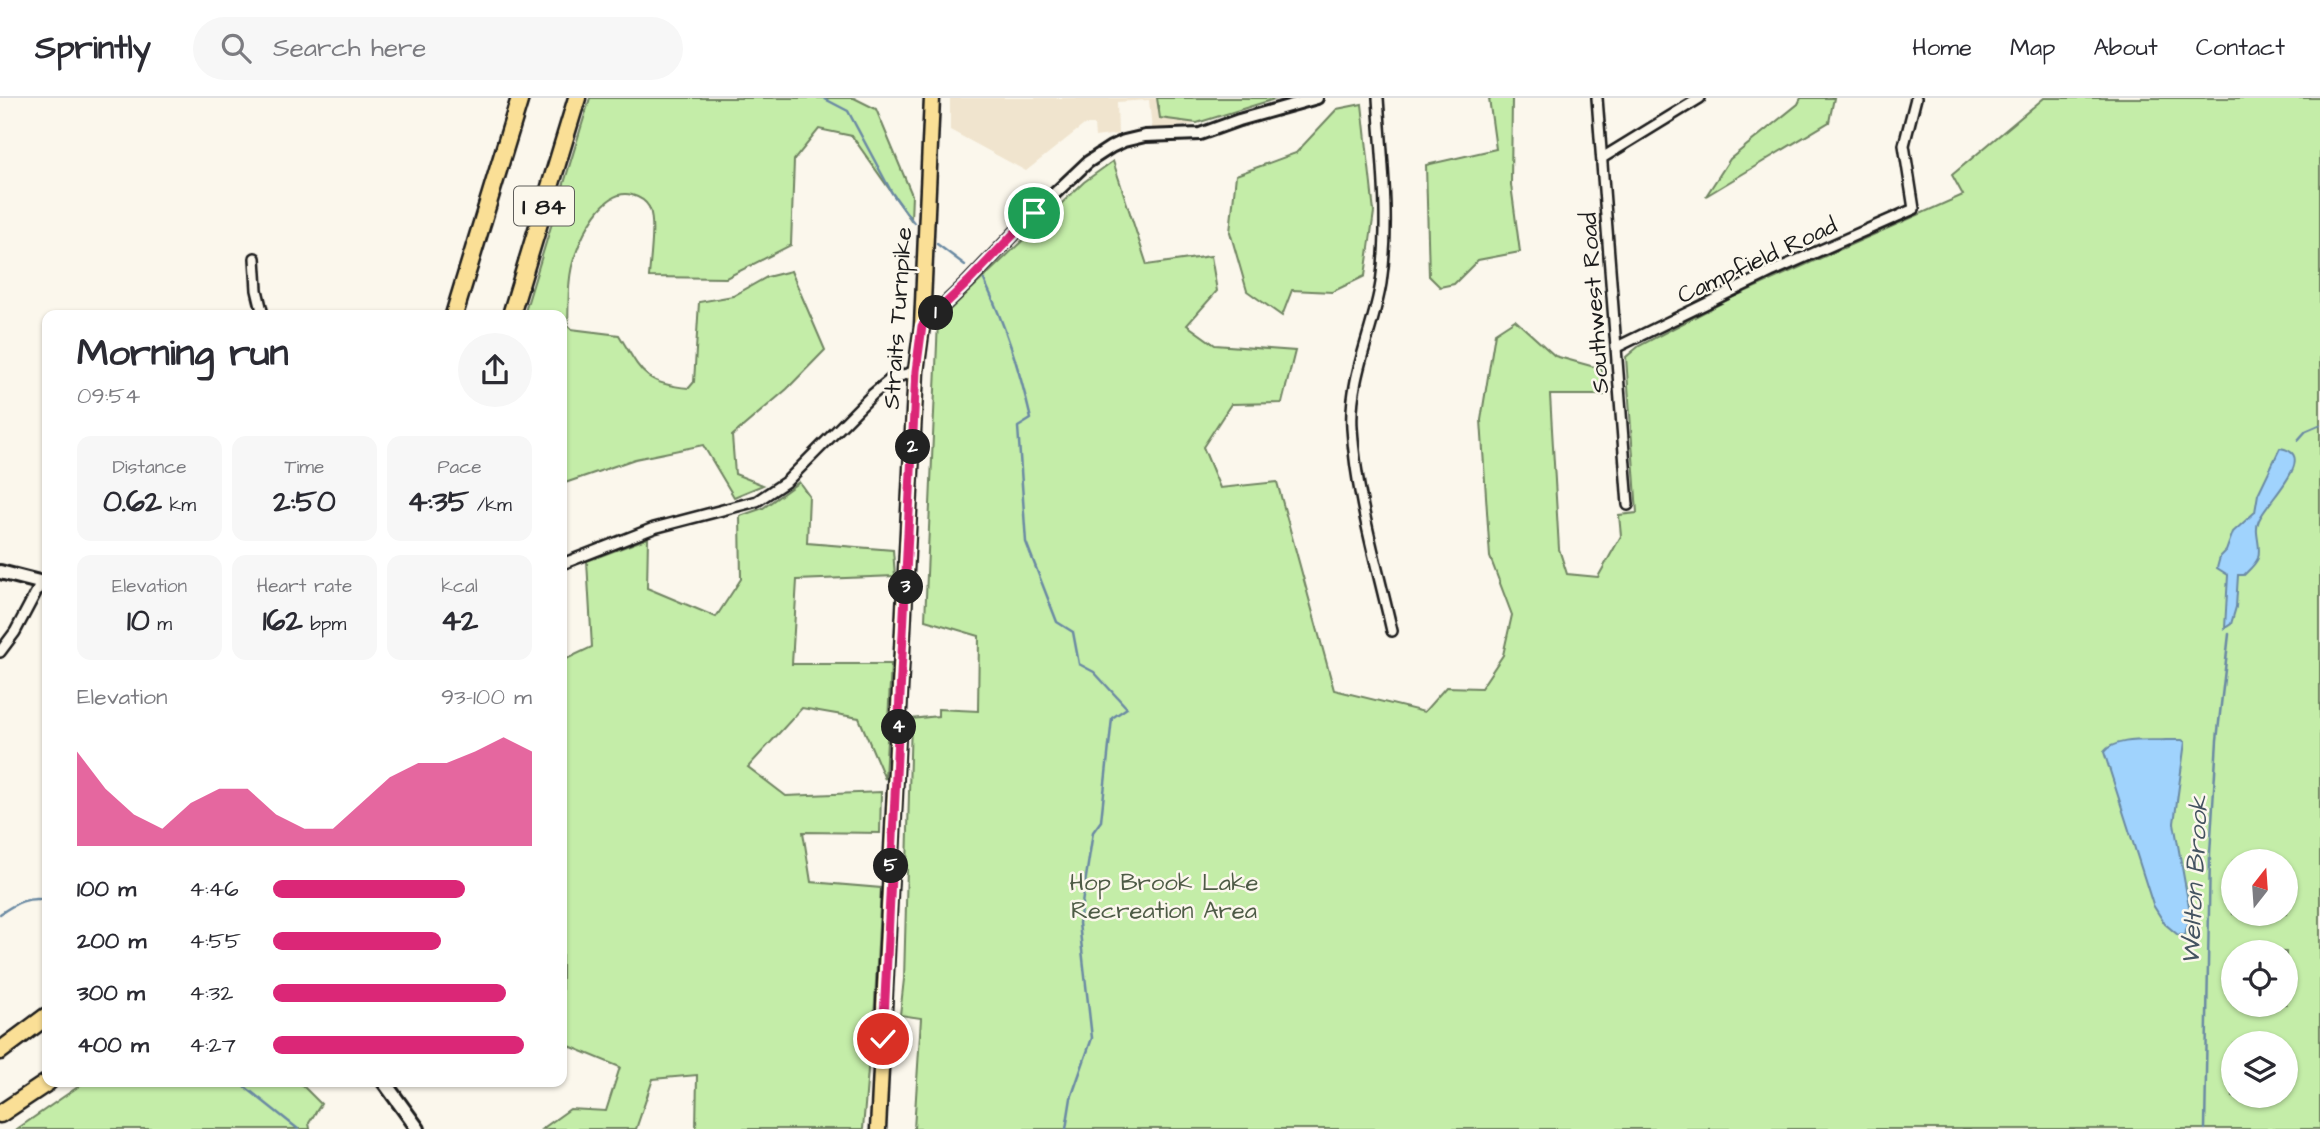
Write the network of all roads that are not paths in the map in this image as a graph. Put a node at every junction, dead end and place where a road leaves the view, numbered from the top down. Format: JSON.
{"nodes":[{"id":1,"x":520,"y":98,"type":"edge"},
{"id":2,"x":577,"y":98,"type":"edge"},
{"id":3,"x":932,"y":98,"type":"edge"},
{"id":4,"x":1317,"y":98,"type":"edge"},
{"id":5,"x":1378,"y":98,"type":"edge"},
{"id":6,"x":1597,"y":98,"type":"edge"},
{"id":7,"x":1700,"y":98,"type":"edge"},
{"id":8,"x":1916,"y":98,"type":"edge"},
{"id":9,"x":1602,"y":158,"type":"junction"},
{"id":10,"x":255,"y":258,"type":"dead end"},
{"id":11,"x":262,"y":310,"type":"edge"},
{"id":12,"x":456,"y":310,"type":"edge"},
{"id":13,"x":513,"y":310,"type":"edge"},
{"id":14,"x":922,"y":326,"type":"junction"},
{"id":15,"x":1617,"y":347,"type":"junction"},
{"id":16,"x":916,"y":371,"type":"junction"},
{"id":17,"x":1628,"y":505,"type":"dead end"},
{"id":18,"x":567,"y":562,"type":"edge"},
{"id":19,"x":0,"y":572,"type":"edge"},
{"id":20,"x":42,"y":581,"type":"edge"},
{"id":21,"x":42,"y":587,"type":"edge"},
{"id":22,"x":1392,"y":631,"type":"dead end"},
{"id":23,"x":0,"y":652,"type":"edge"},
{"id":24,"x":42,"y":1020,"type":"edge"},
{"id":25,"x":0,"y":1051,"type":"edge"},
{"id":26,"x":42,"y":1086,"type":"edge"},
{"id":27,"x":388,"y":1087,"type":"edge"},
{"id":28,"x":0,"y":1114,"type":"edge"},
{"id":29,"x":418,"y":1129,"type":"edge"},
{"id":30,"x":878,"y":1129,"type":"edge"}],
"edges":[{"from":1,"to":12,"type":"highway","number":"I 84"},
{"from":2,"to":13,"type":"highway","number":"I 84"},
{"from":3,"to":14,"type":"main road","name":"Straits Turnpike"},
{"from":4,"to":14,"type":"street"},
{"from":5,"to":22,"type":"street"},
{"from":6,"to":9,"type":"street","name":"Southwest Road"},
{"from":7,"to":9,"type":"street"},
{"from":8,"to":15,"type":"street","name":"Campfield Road"},
{"from":9,"to":15,"type":"street","name":"Southwest Road"},
{"from":10,"to":11,"type":"street"},
{"from":14,"to":16,"type":"main road","name":"Straits Turnpike"},
{"from":15,"to":17,"type":"street","name":"Southwest Road"},
{"from":16,"to":18,"type":"street"},
{"from":16,"to":30,"type":"main road","name":"Straits Turnpike"},
{"from":19,"to":20,"type":"main road"},
{"from":21,"to":23,"type":"street"},
{"from":24,"to":25,"type":"highway"},
{"from":26,"to":28,"type":"highway"},
{"from":27,"to":29,"type":"main road"}]}
